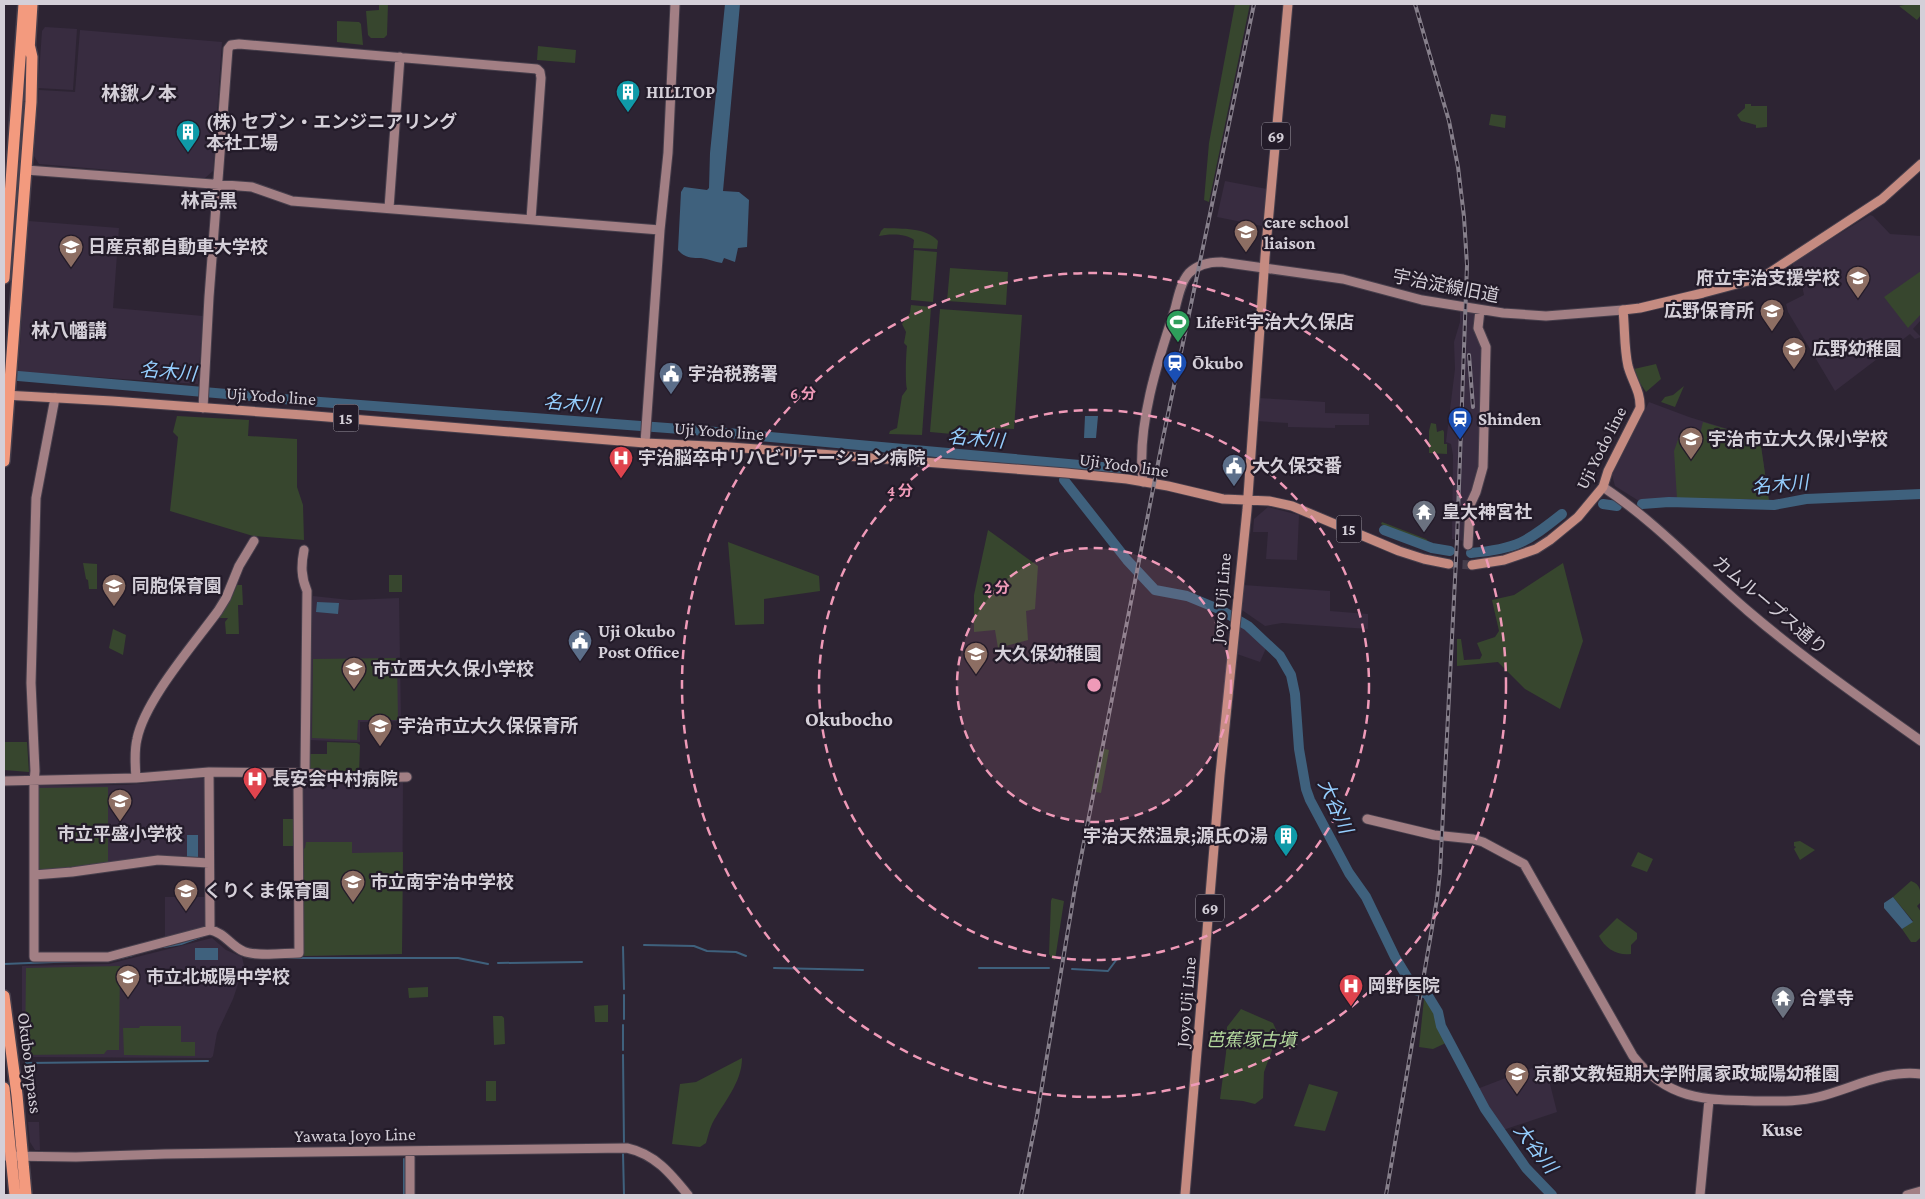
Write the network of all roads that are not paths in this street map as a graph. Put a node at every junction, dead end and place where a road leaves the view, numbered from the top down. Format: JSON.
{"nodes":[{"id":1,"x":24,"y":4,"type":"edge"},
{"id":2,"x":32,"y":4,"type":"edge"},
{"id":3,"x":675,"y":4,"type":"edge"},
{"id":4,"x":1288,"y":4,"type":"edge"},
{"id":5,"x":29,"y":44,"type":"junction"},
{"id":6,"x":20,"y":54,"type":"junction"},
{"id":7,"x":400,"y":57,"type":"junction"},
{"id":8,"x":21,"y":109,"type":"junction"},
{"id":9,"x":1921,"y":164,"type":"edge"},
{"id":10,"x":26,"y":170,"type":"junction"},
{"id":11,"x":218,"y":184,"type":"junction"},
{"id":12,"x":4,"y":189,"type":"edge"},
{"id":13,"x":389,"y":208,"type":"junction"},
{"id":14,"x":531,"y":219,"type":"junction"},
{"id":15,"x":660,"y":230,"type":"junction"},
{"id":16,"x":1265,"y":268,"type":"junction"},
{"id":17,"x":4,"y":278,"type":"edge"},
{"id":18,"x":1480,"y":310,"type":"junction"},
{"id":19,"x":1623,"y":310,"type":"junction"},
{"id":20,"x":4,"y":365,"type":"edge"},
{"id":21,"x":6,"y":396,"type":"edge"},
{"id":22,"x":55,"y":398,"type":"junction"},
{"id":23,"x":203,"y":405,"type":"junction"},
{"id":24,"x":645,"y":443,"type":"junction"},
{"id":25,"x":4,"y":461,"type":"edge"},
{"id":26,"x":1143,"y":482,"type":"junction"},
{"id":27,"x":1603,"y":487,"type":"junction"},
{"id":28,"x":1248,"y":500,"type":"junction"},
{"id":29,"x":254,"y":541,"type":"dead end"},
{"id":30,"x":1468,"y":545,"type":"dead end"},
{"id":31,"x":304,"y":550,"type":"dead end"},
{"id":32,"x":1449,"y":564,"type":"tunnel mouth"},
{"id":33,"x":1472,"y":565,"type":"tunnel mouth"},
{"id":34,"x":1921,"y":741,"type":"edge"},
{"id":35,"x":210,"y":772,"type":"junction"},
{"id":36,"x":302,"y":773,"type":"junction"},
{"id":37,"x":406,"y":777,"type":"dead end"},
{"id":38,"x":136,"y":778,"type":"junction"},
{"id":39,"x":4,"y":781,"type":"edge"},
{"id":40,"x":34,"y":782,"type":"junction"},
{"id":41,"x":1367,"y":819,"type":"dead end"},
{"id":42,"x":209,"y":863,"type":"junction"},
{"id":43,"x":34,"y":875,"type":"junction"},
{"id":44,"x":210,"y":930,"type":"junction"},
{"id":45,"x":4,"y":996,"type":"edge"},
{"id":46,"x":1921,"y":1074,"type":"edge"},
{"id":47,"x":4,"y":1088,"type":"edge"},
{"id":48,"x":1709,"y":1100,"type":"junction"},
{"id":49,"x":410,"y":1151,"type":"junction"},
{"id":50,"x":13,"y":1156,"type":"edge"},
{"id":51,"x":1921,"y":1191,"type":"edge"},
{"id":52,"x":15,"y":1195,"type":"edge"},
{"id":53,"x":26,"y":1195,"type":"edge"},
{"id":54,"x":410,"y":1195,"type":"edge"},
{"id":55,"x":688,"y":1195,"type":"edge"},
{"id":56,"x":1185,"y":1195,"type":"edge"},
{"id":57,"x":1700,"y":1195,"type":"edge"},
{"id":58,"x":1907,"y":1195,"type":"edge"}],
"edges":[{"from":1,"to":6,"type":"highway"},
{"from":2,"to":5,"type":"highway"},
{"from":3,"to":15,"type":"street"},
{"from":4,"to":16,"type":"main road","name":"Joyo Uji Line","number":"69"},
{"from":5,"to":8,"type":"highway"},
{"from":5,"to":10,"type":"highway"},
{"from":6,"to":8,"type":"highway"},
{"from":6,"to":12,"type":"highway"},
{"from":7,"to":11,"type":"street"},
{"from":7,"to":13,"type":"street"},
{"from":7,"to":14,"type":"street"},
{"from":8,"to":17,"type":"highway"},
{"from":8,"to":20,"type":"highway"},
{"from":9,"to":19,"type":"main road"},
{"from":10,"to":11,"type":"street"},
{"from":10,"to":21,"type":"highway"},
{"from":11,"to":13,"type":"street"},
{"from":11,"to":23,"type":"street"},
{"from":13,"to":14,"type":"street"},
{"from":14,"to":15,"type":"street"},
{"from":15,"to":24,"type":"street"},
{"from":16,"to":18,"type":"street","name":"宇治淀線旧道"},
{"from":16,"to":26,"type":"street","name":"宇治淀線旧道"},
{"from":16,"to":28,"type":"main road","name":"Joyo Uji Line","number":"69"},
{"from":18,"to":19,"type":"street","name":"宇治淀線旧道"},
{"from":18,"to":30,"type":"street"},
{"from":19,"to":27,"type":"main road","name":"Uji Yodo line"},
{"from":21,"to":22,"type":"main road","name":"Uji Yodo line","number":"15"},
{"from":21,"to":25,"type":"highway"},
{"from":22,"to":23,"type":"main road","name":"Uji Yodo line","number":"15"},
{"from":22,"to":40,"type":"street"},
{"from":23,"to":24,"type":"main road","name":"Uji Yodo line","number":"15"},
{"from":24,"to":26,"type":"main road","name":"Uji Yodo line","number":"15"},
{"from":26,"to":28,"type":"main road","name":"Uji Yodo line","number":"15"},
{"from":27,"to":33,"type":"main road","name":"Uji Yodo line"},
{"from":27,"to":34,"type":"street","name":"カムループス通り"},
{"from":28,"to":32,"type":"main road","name":"Uji Yodo line","number":"15"},
{"from":28,"to":56,"type":"main road","name":"Joyo Uji Line","number":"69"},
{"from":29,"to":38,"type":"street"},
{"from":31,"to":36,"type":"street"},
{"from":35,"to":36,"type":"street"},
{"from":35,"to":38,"type":"street"},
{"from":35,"to":42,"type":"street"},
{"from":36,"to":37,"type":"street"},
{"from":36,"to":44,"type":"street"},
{"from":38,"to":40,"type":"street"},
{"from":39,"to":40,"type":"street"},
{"from":40,"to":43,"type":"street"},
{"from":41,"to":48,"type":"street"},
{"from":42,"to":43,"type":"street"},
{"from":42,"to":44,"type":"street"},
{"from":43,"to":44,"type":"street"},
{"from":45,"to":50,"type":"highway","name":"Okubo Bypass"},
{"from":46,"to":48,"type":"street"},
{"from":47,"to":50,"type":"highway","name":"Okubo Bypass"},
{"from":48,"to":57,"type":"street"},
{"from":49,"to":50,"type":"street","name":"Yawata Joyo Line"},
{"from":49,"to":54,"type":"street"},
{"from":49,"to":55,"type":"street","name":"Yawata Joyo Line"},
{"from":50,"to":52,"type":"highway","name":"Okubo Bypass"},
{"from":50,"to":53,"type":"highway","name":"Okubo Bypass"},
{"from":51,"to":58,"type":"street"}]}
